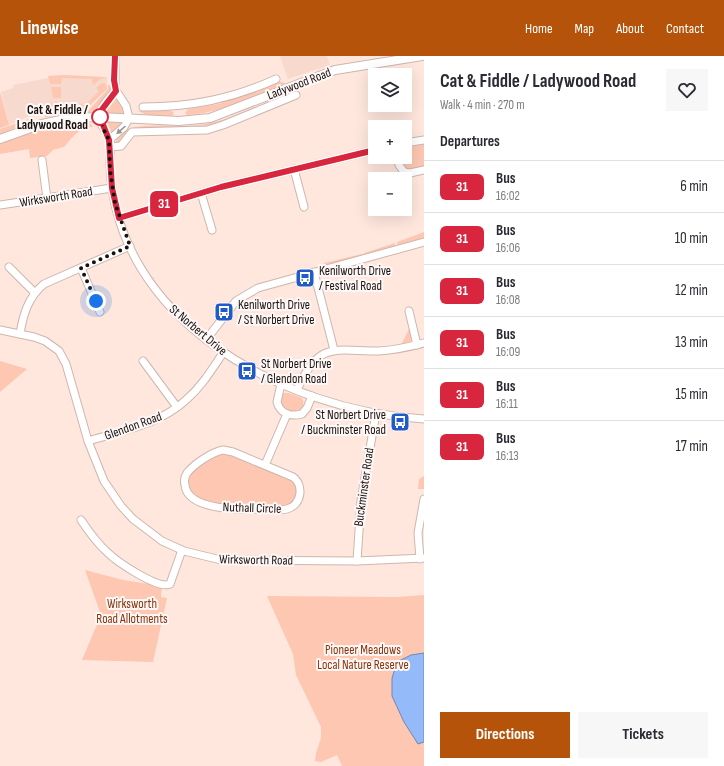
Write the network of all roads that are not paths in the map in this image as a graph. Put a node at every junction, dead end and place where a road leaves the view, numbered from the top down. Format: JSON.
{"nodes":[{"id":1,"x":115,"y":56,"type":"edge"},
{"id":2,"x":422,"y":56,"type":"edge"},
{"id":3,"x":271,"y":79,"type":"dead end"},
{"id":4,"x":116,"y":91,"type":"junction"},
{"id":5,"x":293,"y":98,"type":"dead end"},
{"id":6,"x":147,"y":105,"type":"dead end"},
{"id":7,"x":178,"y":106,"type":"junction"},
{"id":8,"x":100,"y":117,"type":"junction"},
{"id":9,"x":129,"y":118,"type":"junction"},
{"id":10,"x":179,"y":121,"type":"junction"},
{"id":11,"x":0,"y":139,"type":"edge"},
{"id":12,"x":424,"y":140,"type":"edge"},
{"id":13,"x":412,"y":142,"type":"edge"},
{"id":14,"x":110,"y":143,"type":"junction"},
{"id":15,"x":368,"y":152,"type":"edge"},
{"id":16,"x":42,"y":160,"type":"dead end"},
{"id":17,"x":399,"y":164,"type":"edge"},
{"id":18,"x":294,"y":169,"type":"junction"},
{"id":19,"x":424,"y":170,"type":"edge"},
{"id":20,"x":112,"y":188,"type":"junction"},
{"id":21,"x":201,"y":193,"type":"junction"},
{"id":22,"x":47,"y":198,"type":"junction"},
{"id":23,"x":0,"y":205,"type":"edge"},
{"id":24,"x":304,"y":207,"type":"dead end"},
{"id":25,"x":119,"y":218,"type":"junction"},
{"id":26,"x":212,"y":230,"type":"dead end"},
{"id":27,"x":424,"y":242,"type":"edge"},
{"id":28,"x":130,"y":246,"type":"junction"},
{"id":29,"x":9,"y":267,"type":"dead end"},
{"id":30,"x":81,"y":268,"type":"junction"},
{"id":31,"x":314,"y":272,"type":"junction"},
{"id":32,"x":36,"y":292,"type":"junction"},
{"id":33,"x":410,"y":311,"type":"dead end"},
{"id":34,"x":100,"y":312,"type":"dead end"},
{"id":35,"x":0,"y":330,"type":"edge"},
{"id":36,"x":20,"y":334,"type":"junction"},
{"id":37,"x":206,"y":340,"type":"junction"},
{"id":38,"x":421,"y":344,"type":"edge"},
{"id":39,"x":334,"y":350,"type":"junction"},
{"id":40,"x":223,"y":353,"type":"junction"},
{"id":41,"x":142,"y":361,"type":"dead end"},
{"id":42,"x":281,"y":384,"type":"junction"},
{"id":43,"x":297,"y":390,"type":"junction"},
{"id":44,"x":312,"y":396,"type":"junction"},
{"id":45,"x":177,"y":407,"type":"junction"},
{"id":46,"x":287,"y":414,"type":"junction"},
{"id":47,"x":376,"y":414,"type":"junction"},
{"id":48,"x":424,"y":419,"type":"edge"},
{"id":49,"x":88,"y":441,"type":"junction"},
{"id":50,"x":265,"y":465,"type":"junction"},
{"id":51,"x":424,"y":499,"type":"edge"},
{"id":52,"x":81,"y":520,"type":"dead end"},
{"id":53,"x":182,"y":550,"type":"junction"},
{"id":54,"x":422,"y":558,"type":"edge"},
{"id":55,"x":357,"y":561,"type":"junction"}],
"edges":[{"from":1,"to":4,"type":"street"},
{"from":2,"to":10,"type":"main road","name":"Ladywood Road"},
{"from":3,"to":7,"type":"street","name":"Ladywood Road"},
{"from":4,"to":8,"type":"street"},
{"from":4,"to":9,"type":"street"},
{"from":5,"to":14,"type":"street","name":"Ladywood Road"},
{"from":6,"to":7,"type":"street","name":"Ladywood Road"},
{"from":7,"to":10,"type":"street"},
{"from":8,"to":9,"type":"main road","name":"Ladywood Road"},
{"from":8,"to":11,"type":"main road","name":"Ladywood Road"},
{"from":8,"to":14,"type":"street","name":"St Norbert Drive"},
{"from":9,"to":10,"type":"main road","name":"Ladywood Road"},
{"from":9,"to":14,"type":"street","one_way":true},
{"from":12,"to":13,"type":"street"},
{"from":14,"to":20,"type":"street","name":"St Norbert Drive"},
{"from":15,"to":18,"type":"street"},
{"from":16,"to":22,"type":"street"},
{"from":17,"to":19,"type":"street"},
{"from":18,"to":21,"type":"street"},
{"from":18,"to":24,"type":"street"},
{"from":20,"to":22,"type":"street","name":"Wirksworth Road"},
{"from":20,"to":25,"type":"street","name":"St Norbert Drive"},
{"from":21,"to":25,"type":"street"},
{"from":21,"to":26,"type":"street"},
{"from":22,"to":23,"type":"street","name":"Wirksworth Road"},
{"from":25,"to":28,"type":"street","name":"St Norbert Drive"},
{"from":27,"to":31,"type":"street"},
{"from":28,"to":30,"type":"street"},
{"from":28,"to":37,"type":"street","name":"St Norbert Drive"},
{"from":29,"to":32,"type":"street"},
{"from":30,"to":32,"type":"street"},
{"from":30,"to":34,"type":"street"},
{"from":31,"to":37,"type":"street"},
{"from":31,"to":39,"type":"street"},
{"from":32,"to":36,"type":"street"},
{"from":33,"to":38,"type":"street"},
{"from":35,"to":36,"type":"street","name":"Wirksworth Road"},
{"from":36,"to":49,"type":"street","name":"Wirksworth Road"},
{"from":37,"to":40,"type":"street","name":"St Norbert Drive"},
{"from":38,"to":39,"type":"street"},
{"from":39,"to":43,"type":"street"},
{"from":40,"to":42,"type":"street","name":"St Norbert Drive"},
{"from":40,"to":45,"type":"street","name":"Glendon Road"},
{"from":41,"to":45,"type":"street"},
{"from":42,"to":43,"type":"street","name":"St Norbert Drive"},
{"from":42,"to":46,"type":"street"},
{"from":43,"to":44,"type":"street","name":"St Norbert Drive"},
{"from":44,"to":46,"type":"street"},
{"from":44,"to":47,"type":"street","name":"St Norbert Drive"},
{"from":45,"to":49,"type":"street","name":"Glendon Road"},
{"from":46,"to":50,"type":"street"},
{"from":47,"to":48,"type":"street","name":"St Norbert Drive"},
{"from":47,"to":55,"type":"street","name":"Buckminster Road"},
{"from":49,"to":53,"type":"street","name":"Wirksworth Road"},
{"from":50,"to":50,"type":"street","name":"Nuthall Circle"},
{"from":51,"to":54,"type":"street"},
{"from":52,"to":53,"type":"street"},
{"from":53,"to":55,"type":"street","name":"Wirksworth Road"},
{"from":54,"to":55,"type":"street","name":"Wirksworth Road"}]}
